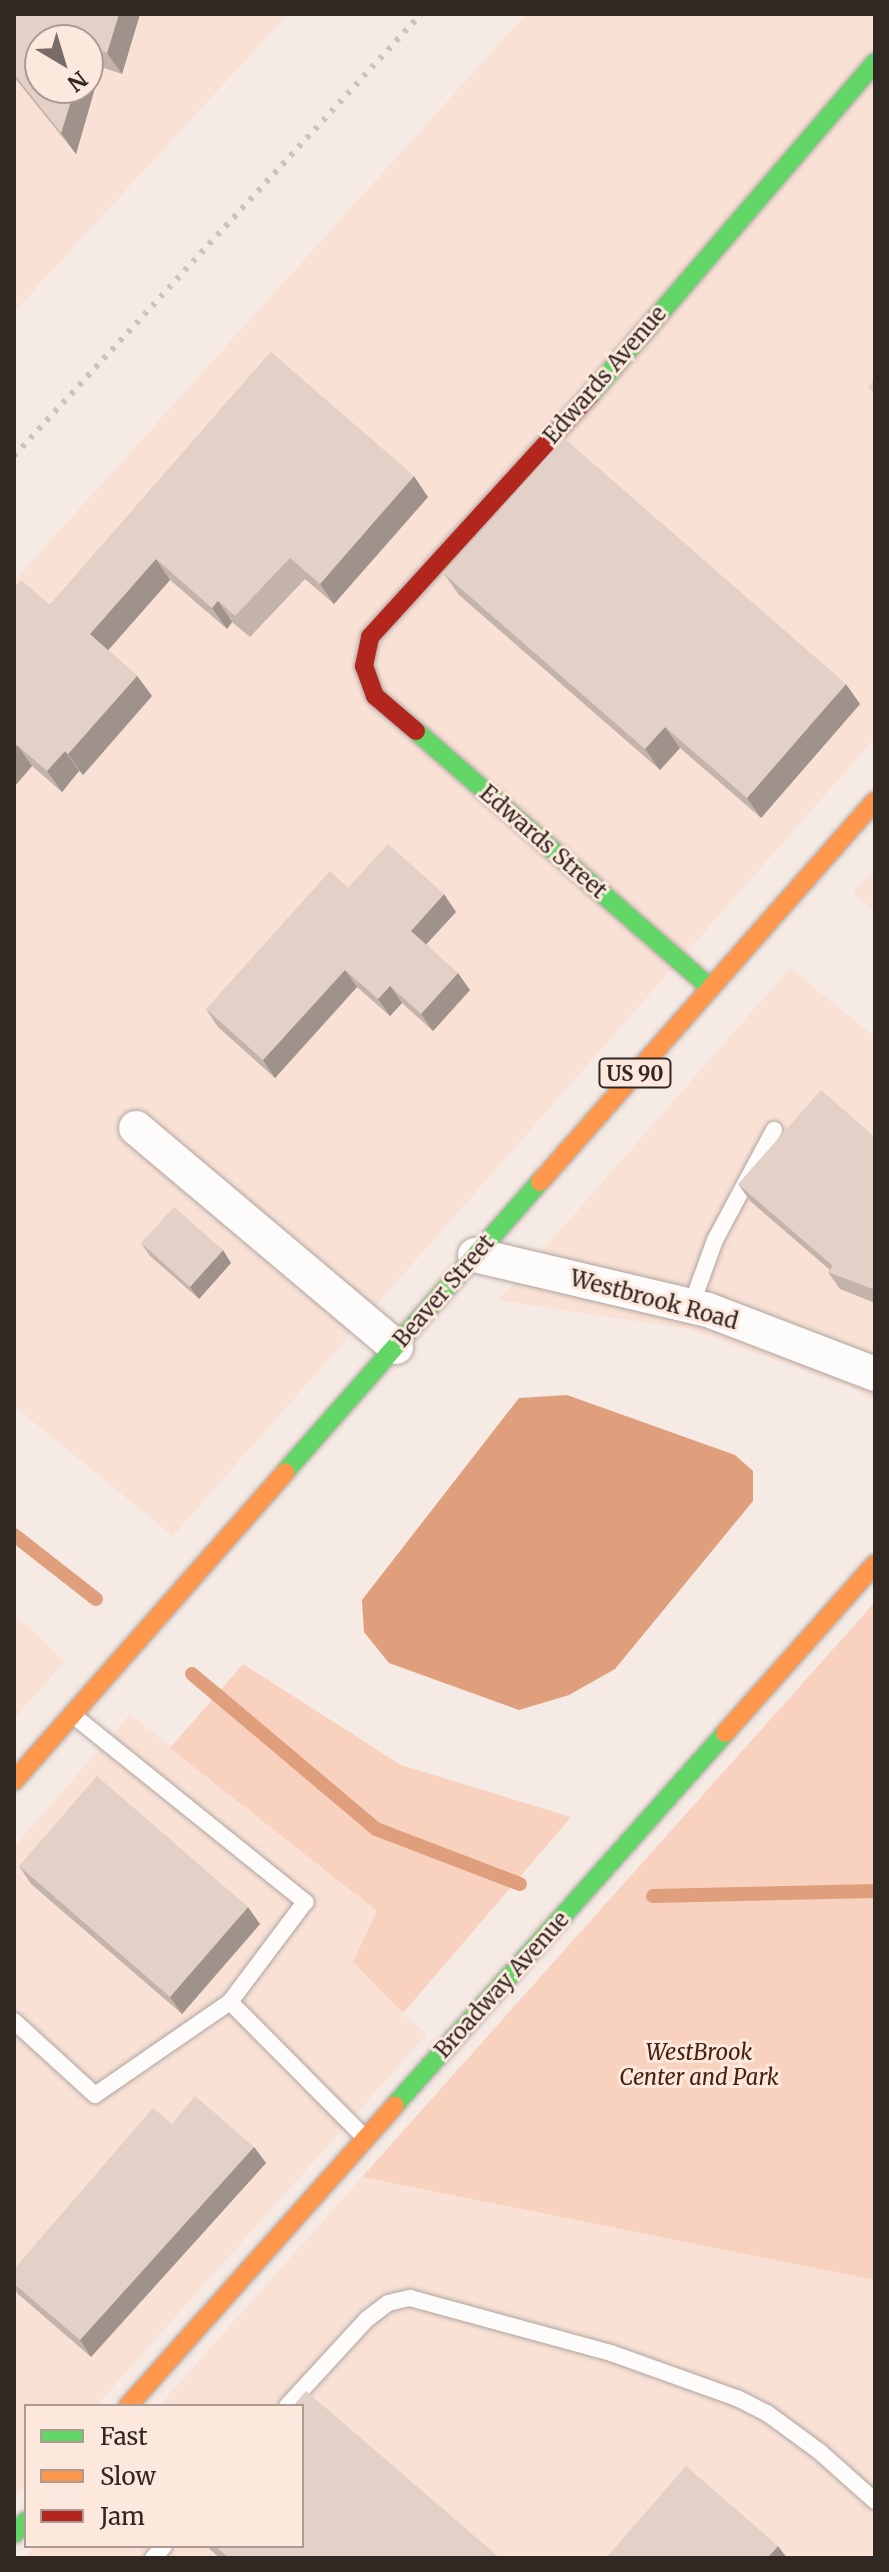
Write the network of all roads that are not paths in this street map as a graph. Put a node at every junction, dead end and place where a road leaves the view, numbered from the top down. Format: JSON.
{"nodes":[{"id":1,"x":875,"y":62,"type":"edge"},
{"id":2,"x":375,"y":696,"type":"joint"},
{"id":3,"x":875,"y":801,"type":"edge"},
{"id":4,"x":711,"y":988,"type":"junction"},
{"id":5,"x":136,"y":1128,"type":"dead end"},
{"id":6,"x":774,"y":1130,"type":"dead end"},
{"id":7,"x":475,"y":1255,"type":"junction"},
{"id":8,"x":691,"y":1306,"type":"junction"},
{"id":9,"x":396,"y":1347,"type":"junction"},
{"id":10,"x":875,"y":1374,"type":"edge"},
{"id":11,"x":875,"y":1564,"type":"edge"},
{"id":12,"x":72,"y":1714,"type":"junction"},
{"id":13,"x":14,"y":1781,"type":"edge"},
{"id":14,"x":230,"y":2002,"type":"junction"},
{"id":15,"x":14,"y":2021,"type":"edge"},
{"id":16,"x":366,"y":2139,"type":"junction"},
{"id":17,"x":130,"y":2404,"type":"edge"},
{"id":18,"x":289,"y":2404,"type":"edge"},
{"id":19,"x":875,"y":2501,"type":"edge"}],
"edges":[{"from":1,"to":2,"type":"street","name":"Edwards Avenue"},
{"from":2,"to":4,"type":"street","name":"Edwards Street"},
{"from":3,"to":4,"type":"street","name":"Beaver Street","number":"US 90"},
{"from":4,"to":7,"type":"street","name":"Beaver Street","number":"US 90"},
{"from":5,"to":9,"type":"street"},
{"from":6,"to":8,"type":"lane"},
{"from":7,"to":8,"type":"street","name":"Westbrook Road"},
{"from":7,"to":9,"type":"street","name":"Beaver Street","number":"US 90"},
{"from":8,"to":10,"type":"street","name":"Westbrook Road"},
{"from":9,"to":12,"type":"street","name":"Beaver Street","number":"US 90"},
{"from":11,"to":16,"type":"street","name":"Broadway Avenue"},
{"from":12,"to":13,"type":"street","name":"Beaver Street","number":"US 90"},
{"from":12,"to":14,"type":"lane"},
{"from":14,"to":15,"type":"lane"},
{"from":14,"to":16,"type":"lane"},
{"from":16,"to":17,"type":"street","name":"Broadway Avenue"},
{"from":18,"to":19,"type":"lane"}]}
